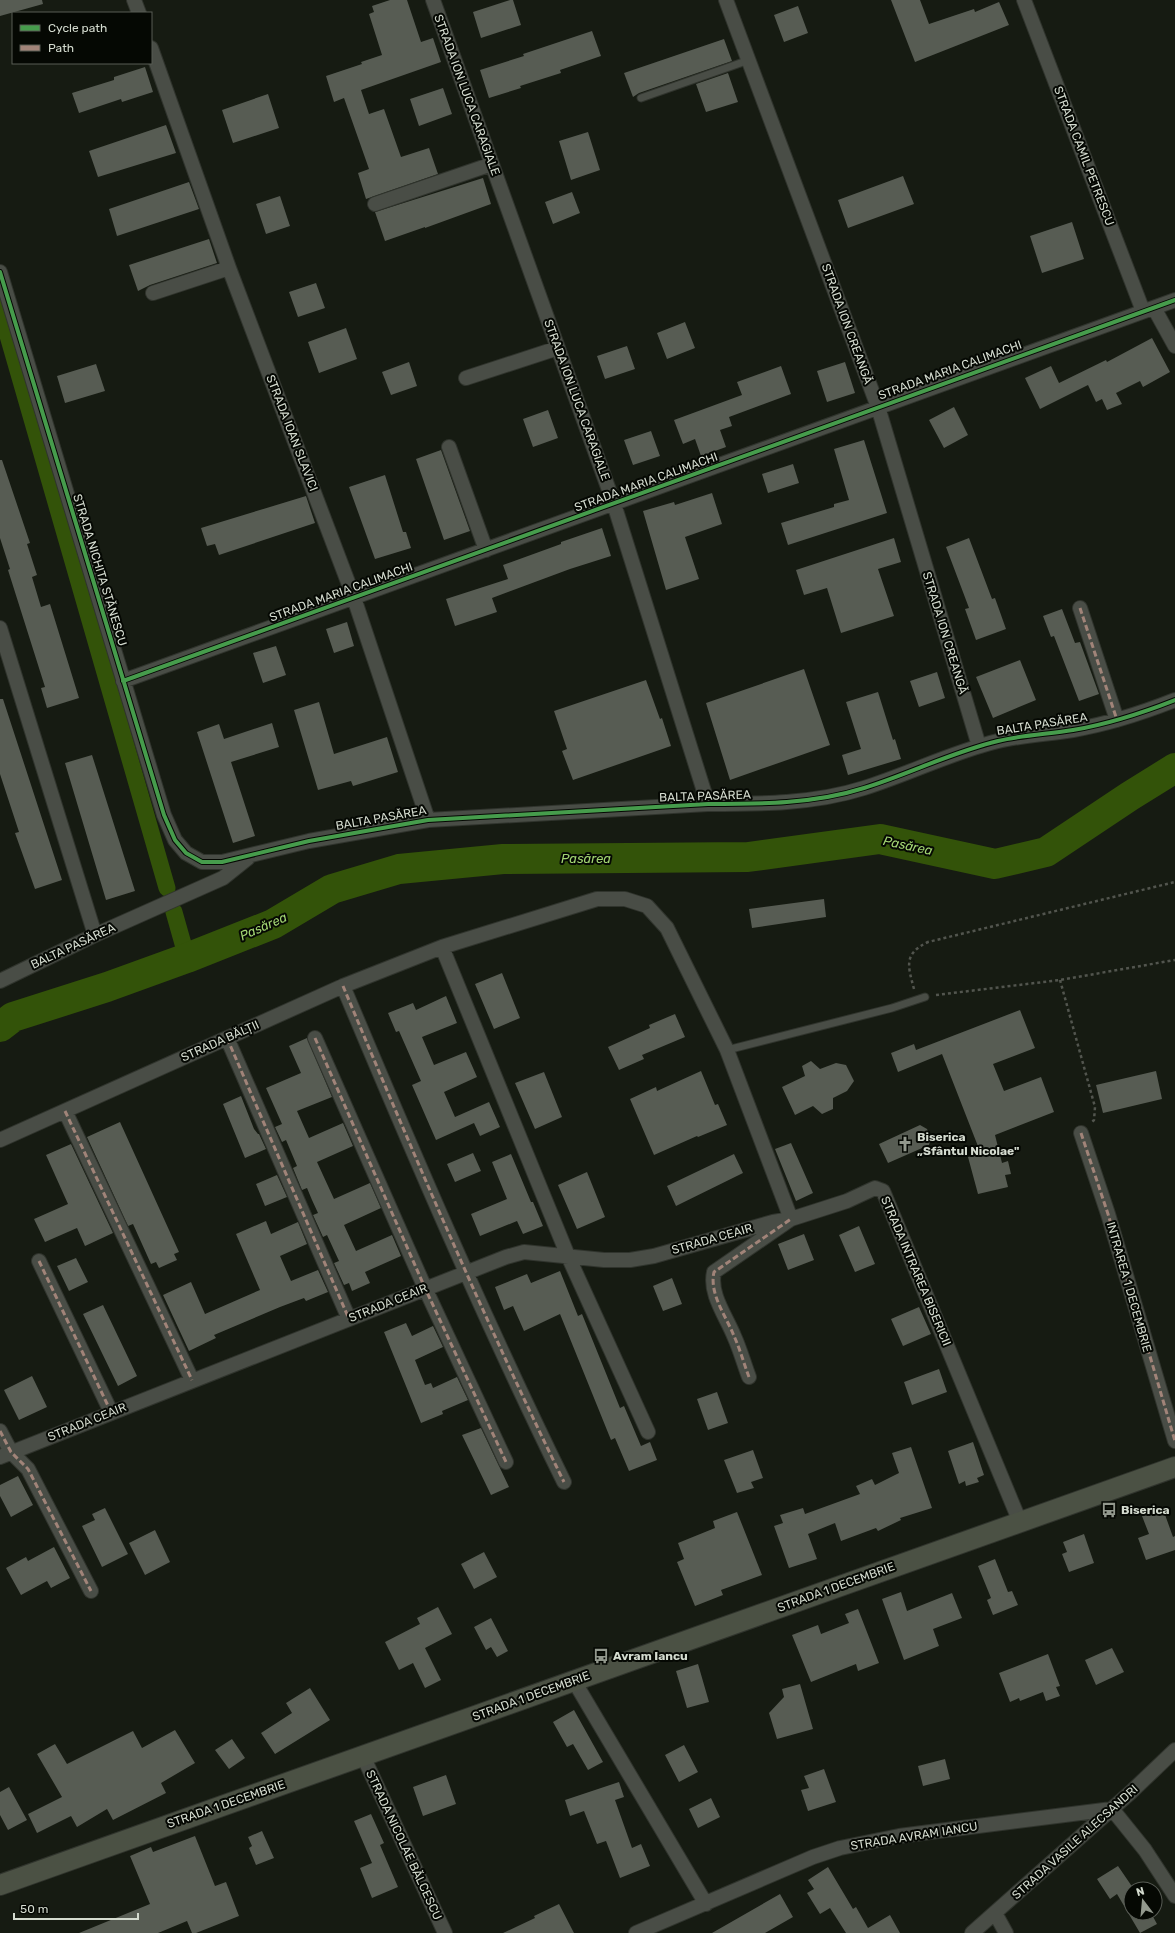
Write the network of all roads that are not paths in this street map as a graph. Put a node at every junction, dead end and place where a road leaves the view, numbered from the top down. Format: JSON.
{"nodes":[{"id":1,"x":134,"y":0,"type":"edge"},
{"id":2,"x":433,"y":0,"type":"edge"},
{"id":3,"x":726,"y":0,"type":"edge"},
{"id":4,"x":1024,"y":0,"type":"edge"},
{"id":5,"x":139,"y":12,"type":"edge"},
{"id":6,"x":152,"y":51,"type":"edge"},
{"id":7,"x":749,"y":60,"type":"junction"},
{"id":8,"x":641,"y":98,"type":"dead end"},
{"id":9,"x":492,"y":164,"type":"junction"},
{"id":10,"x":375,"y":204,"type":"dead end"},
{"id":11,"x":229,"y":268,"type":"junction"},
{"id":12,"x":0,"y":272,"type":"edge"},
{"id":13,"x":153,"y":293,"type":"dead end"},
{"id":14,"x":1175,"y":300,"type":"edge"},
{"id":15,"x":1149,"y":310,"type":"junction"},
{"id":16,"x":1175,"y":346,"type":"edge"},
{"id":17,"x":558,"y":348,"type":"junction"},
{"id":18,"x":466,"y":378,"type":"dead end"},
{"id":19,"x":878,"y":406,"type":"junction"},
{"id":20,"x":449,"y":446,"type":"dead end"},
{"id":21,"x":614,"y":504,"type":"junction"},
{"id":22,"x":486,"y":550,"type":"junction"},
{"id":23,"x":354,"y":598,"type":"junction"},
{"id":24,"x":1080,"y":608,"type":"dead end"},
{"id":25,"x":0,"y":628,"type":"edge"},
{"id":26,"x":123,"y":680,"type":"junction"},
{"id":27,"x":1175,"y":700,"type":"edge"},
{"id":28,"x":1117,"y":720,"type":"junction"},
{"id":29,"x":978,"y":746,"type":"junction"},
{"id":30,"x":708,"y":804,"type":"junction"},
{"id":31,"x":428,"y":820,"type":"junction"},
{"id":32,"x":251,"y":855,"type":"junction"},
{"id":33,"x":202,"y":862,"type":"joint"},
{"id":34,"x":96,"y":935,"type":"junction"},
{"id":35,"x":442,"y":947,"type":"junction"},
{"id":36,"x":0,"y":981,"type":"edge"},
{"id":37,"x":343,"y":986,"type":"junction"},
{"id":38,"x":925,"y":997,"type":"road end"},
{"id":39,"x":227,"y":1038,"type":"junction"},
{"id":40,"x":315,"y":1038,"type":"dead end"},
{"id":41,"x":727,"y":1050,"type":"junction"},
{"id":42,"x":65,"y":1111,"type":"junction"},
{"id":43,"x":1081,"y":1133,"type":"road end"},
{"id":44,"x":0,"y":1140,"type":"edge"},
{"id":45,"x":791,"y":1219,"type":"junction"},
{"id":46,"x":568,"y":1256,"type":"junction"},
{"id":47,"x":39,"y":1261,"type":"dead end"},
{"id":48,"x":466,"y":1272,"type":"junction"},
{"id":49,"x":425,"y":1288,"type":"junction"},
{"id":50,"x":349,"y":1319,"type":"junction"},
{"id":51,"x":749,"y":1377,"type":"dead end"},
{"id":52,"x":192,"y":1380,"type":"junction"},
{"id":53,"x":111,"y":1412,"type":"junction"},
{"id":54,"x":0,"y":1431,"type":"edge"},
{"id":55,"x":648,"y":1432,"type":"dead end"},
{"id":56,"x":1175,"y":1441,"type":"edge"},
{"id":57,"x":6,"y":1454,"type":"edge"},
{"id":58,"x":506,"y":1462,"type":"dead end"},
{"id":59,"x":1175,"y":1467,"type":"edge"},
{"id":60,"x":564,"y":1482,"type":"dead end"},
{"id":61,"x":1020,"y":1522,"type":"junction"},
{"id":62,"x":91,"y":1591,"type":"dead end"},
{"id":63,"x":574,"y":1680,"type":"junction"},
{"id":64,"x":1175,"y":1750,"type":"edge"},
{"id":65,"x":363,"y":1756,"type":"junction"},
{"id":66,"x":1112,"y":1809,"type":"junction"},
{"id":67,"x":0,"y":1885,"type":"edge"},
{"id":68,"x":1175,"y":1896,"type":"edge"},
{"id":69,"x":706,"y":1904,"type":"junction"},
{"id":70,"x":996,"y":1913,"type":"junction"},
{"id":71,"x":446,"y":1933,"type":"edge"},
{"id":72,"x":636,"y":1933,"type":"edge"},
{"id":73,"x":972,"y":1933,"type":"edge"},
{"id":74,"x":1006,"y":1933,"type":"edge"}],
"edges":[{"from":1,"to":5,"type":"street"},
{"from":2,"to":9,"type":"street","name":"STRADA ION LUCA CARAGIALE"},
{"from":3,"to":7,"type":"street","name":"STRADA ION CREANGĂ"},
{"from":4,"to":15,"type":"street","name":"STRADA CAMIL PETRESCU"},
{"from":6,"to":11,"type":"street","name":"STRADA IOAN SLAVICI"},
{"from":7,"to":8,"type":"lane"},
{"from":7,"to":19,"type":"street","name":"STRADA ION CREANGĂ"},
{"from":9,"to":10,"type":"street"},
{"from":9,"to":17,"type":"street","name":"STRADA ION LUCA CARAGIALE"},
{"from":11,"to":13,"type":"street"},
{"from":11,"to":23,"type":"street","name":"STRADA IOAN SLAVICI"},
{"from":12,"to":26,"type":"street","name":"STRADA NICHITA STĂNESCU"},
{"from":14,"to":15,"type":"street","name":"STRADA MARIA CALIMACHI"},
{"from":15,"to":16,"type":"street","name":"STRADA CAMIL PETRESCU"},
{"from":15,"to":19,"type":"street","name":"STRADA MARIA CALIMACHI"},
{"from":17,"to":18,"type":"street"},
{"from":17,"to":21,"type":"street","name":"STRADA ION LUCA CARAGIALE"},
{"from":19,"to":21,"type":"street","name":"STRADA MARIA CALIMACHI"},
{"from":19,"to":29,"type":"street","name":"STRADA ION CREANGĂ"},
{"from":20,"to":22,"type":"street"},
{"from":21,"to":22,"type":"street","name":"STRADA MARIA CALIMACHI"},
{"from":21,"to":30,"type":"street","name":"STRADA ION LUCA CARAGIALE"},
{"from":22,"to":23,"type":"street","name":"STRADA MARIA CALIMACHI"},
{"from":23,"to":26,"type":"street","name":"STRADA MARIA CALIMACHI"},
{"from":23,"to":31,"type":"street","name":"STRADA IOAN SLAVICI"},
{"from":24,"to":28,"type":"street"},
{"from":25,"to":34,"type":"street"},
{"from":26,"to":33,"type":"street","name":"STRADA NICHITA STĂNESCU"},
{"from":27,"to":28,"type":"street","name":"BALTA PASĂREA"},
{"from":28,"to":29,"type":"street","name":"BALTA PASĂREA"},
{"from":29,"to":30,"type":"street","name":"BALTA PASĂREA"},
{"from":30,"to":31,"type":"street","name":"BALTA PASĂREA"},
{"from":31,"to":32,"type":"street","name":"BALTA PASĂREA"},
{"from":32,"to":33,"type":"street","name":"BALTA PASĂREA"},
{"from":32,"to":34,"type":"street","name":"BALTA PASĂREA"},
{"from":34,"to":36,"type":"street","name":"BALTA PASĂREA"},
{"from":35,"to":37,"type":"street","name":"STRADA BĂLȚII"},
{"from":35,"to":41,"type":"street","name":"STRADA BĂLȚII"},
{"from":35,"to":46,"type":"street"},
{"from":37,"to":39,"type":"street","name":"STRADA BĂLȚII"},
{"from":37,"to":48,"type":"street"},
{"from":38,"to":41,"type":"lane"},
{"from":39,"to":42,"type":"street","name":"STRADA BĂLȚII"},
{"from":39,"to":50,"type":"street"},
{"from":40,"to":49,"type":"street"},
{"from":41,"to":45,"type":"street","name":"STRADA BĂLȚII"},
{"from":42,"to":44,"type":"street","name":"STRADA BĂLȚII"},
{"from":42,"to":52,"type":"street"},
{"from":43,"to":56,"type":"street","name":"INTRAREA 1 DECEMBRIE"},
{"from":45,"to":46,"type":"street","name":"STRADA CEAIR"},
{"from":45,"to":51,"type":"street","name":"STRADA INTRAREA BISERICII"},
{"from":45,"to":61,"type":"street","name":"STRADA INTRAREA BISERICII"},
{"from":46,"to":48,"type":"street","name":"STRADA CEAIR"},
{"from":46,"to":55,"type":"street"},
{"from":47,"to":53,"type":"street"},
{"from":48,"to":49,"type":"street","name":"STRADA CEAIR"},
{"from":48,"to":60,"type":"street"},
{"from":49,"to":50,"type":"street","name":"STRADA CEAIR"},
{"from":49,"to":58,"type":"street"},
{"from":50,"to":52,"type":"street","name":"STRADA CEAIR"},
{"from":52,"to":53,"type":"street","name":"STRADA CEAIR"},
{"from":53,"to":57,"type":"street","name":"STRADA CEAIR"},
{"from":54,"to":57,"type":"street"},
{"from":57,"to":62,"type":"street"},
{"from":59,"to":61,"type":"main road","name":"STRADA 1 DECEMBRIE"},
{"from":61,"to":63,"type":"main road","name":"STRADA 1 DECEMBRIE"},
{"from":63,"to":65,"type":"main road","name":"STRADA 1 DECEMBRIE"},
{"from":63,"to":69,"type":"street"},
{"from":64,"to":66,"type":"street","name":"STRADA VASILE ALECSANDRI"},
{"from":65,"to":67,"type":"main road","name":"STRADA 1 DECEMBRIE"},
{"from":65,"to":71,"type":"street","name":"STRADA NICOLAE BĂLCESCU"},
{"from":66,"to":68,"type":"street"},
{"from":66,"to":69,"type":"street","name":"STRADA AVRAM IANCU"},
{"from":66,"to":70,"type":"street","name":"STRADA VASILE ALECSANDRI"},
{"from":69,"to":72,"type":"street","name":"STRADA AVRAM IANCU"},
{"from":70,"to":73,"type":"street","name":"STRADA VASILE ALECSANDRI"},
{"from":70,"to":74,"type":"street"}]}
